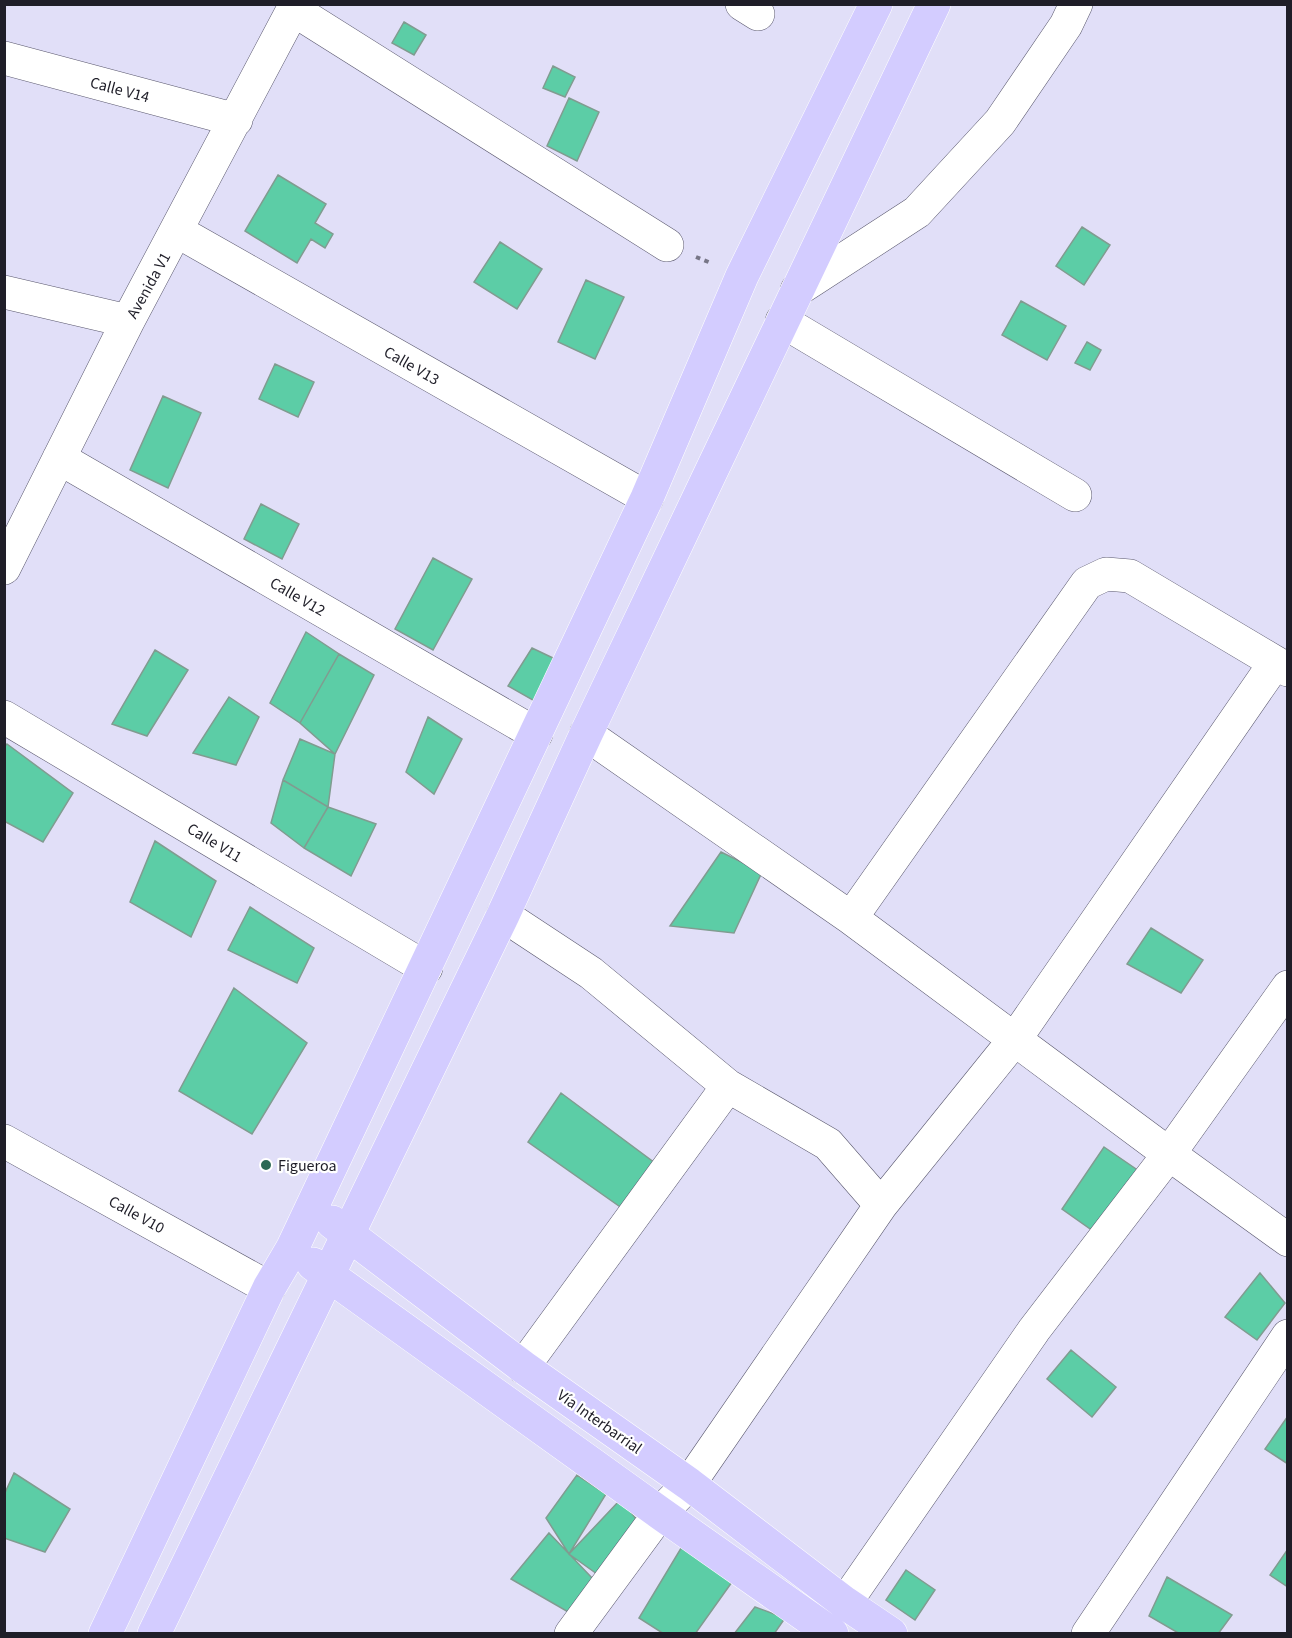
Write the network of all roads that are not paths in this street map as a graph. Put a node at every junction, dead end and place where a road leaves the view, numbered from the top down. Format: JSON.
{"nodes":[{"id":1,"x":876,"y":4,"type":"edge"},
{"id":2,"x":934,"y":4,"type":"edge"},
{"id":3,"x":1076,"y":4,"type":"edge"},
{"id":4,"x":295,"y":7,"type":"edge"},
{"id":5,"x":4,"y":58,"type":"edge"},
{"id":6,"x":236,"y":120,"type":"junction"},
{"id":7,"x":177,"y":231,"type":"junction"},
{"id":8,"x":667,"y":245,"type":"road end"},
{"id":9,"x":797,"y":290,"type":"junction"},
{"id":10,"x":4,"y":292,"type":"edge"},
{"id":11,"x":128,"y":321,"type":"junction"},
{"id":12,"x":782,"y":321,"type":"junction"},
{"id":13,"x":59,"y":458,"type":"junction"},
{"id":14,"x":1075,"y":495,"type":"dead end"},
{"id":15,"x":648,"y":498,"type":"junction"},
{"id":16,"x":4,"y":568,"type":"edge"},
{"id":17,"x":1281,"y":667,"type":"edge"},
{"id":18,"x":4,"y":717,"type":"edge"},
{"id":19,"x":537,"y":734,"type":"junction"},
{"id":20,"x":586,"y":734,"type":"junction"},
{"id":21,"x":503,"y":915,"type":"junction"},
{"id":22,"x":850,"y":918,"type":"junction"},
{"id":23,"x":426,"y":968,"type":"junction"},
{"id":24,"x":1287,"y":987,"type":"edge"},
{"id":25,"x":1015,"y":1039,"type":"junction"},
{"id":26,"x":728,"y":1086,"type":"junction"},
{"id":27,"x":4,"y":1141,"type":"edge"},
{"id":28,"x":1169,"y":1154,"type":"junction"},
{"id":29,"x":881,"y":1205,"type":"junction"},
{"id":30,"x":311,"y":1206,"type":"junction"},
{"id":31,"x":348,"y":1233,"type":"junction"},
{"id":32,"x":1287,"y":1240,"type":"edge"},
{"id":33,"x":292,"y":1249,"type":"junction"},
{"id":34,"x":329,"y":1276,"type":"junction"},
{"id":35,"x":268,"y":1288,"type":"junction"},
{"id":36,"x":1287,"y":1336,"type":"edge"},
{"id":37,"x":523,"y":1367,"type":"junction"},
{"id":38,"x":689,"y":1484,"type":"junction"},
{"id":39,"x":660,"y":1513,"type":"junction"},
{"id":40,"x":845,"y":1603,"type":"junction"},
{"id":41,"x":105,"y":1634,"type":"edge"},
{"id":42,"x":154,"y":1634,"type":"edge"},
{"id":43,"x":571,"y":1634,"type":"edge"},
{"id":44,"x":832,"y":1634,"type":"edge"},
{"id":45,"x":891,"y":1634,"type":"edge"},
{"id":46,"x":1088,"y":1634,"type":"edge"}],
"edges":[{"from":1,"to":15,"type":"main road"},
{"from":2,"to":9,"type":"main road"},
{"from":3,"to":9,"type":"street"},
{"from":4,"to":6,"type":"street","name":"Avenida V1"},
{"from":4,"to":8,"type":"street"},
{"from":5,"to":6,"type":"street","name":"Calle V14"},
{"from":6,"to":7,"type":"street","name":"Avenida V1"},
{"from":7,"to":11,"type":"street","name":"Avenida V1"},
{"from":7,"to":15,"type":"street","name":"Calle V13"},
{"from":9,"to":12,"type":"main road"},
{"from":10,"to":11,"type":"street"},
{"from":11,"to":13,"type":"street","name":"Avenida V1"},
{"from":12,"to":14,"type":"street"},
{"from":12,"to":20,"type":"main road"},
{"from":13,"to":16,"type":"street","name":"Avenida V1"},
{"from":13,"to":19,"type":"street","name":"Calle V12"},
{"from":15,"to":19,"type":"main road"},
{"from":17,"to":22,"type":"street"},
{"from":17,"to":25,"type":"street"},
{"from":18,"to":23,"type":"street","name":"Calle V11"},
{"from":19,"to":23,"type":"main road"},
{"from":20,"to":21,"type":"main road"},
{"from":20,"to":22,"type":"street"},
{"from":21,"to":26,"type":"street"},
{"from":21,"to":31,"type":"main road"},
{"from":22,"to":25,"type":"street"},
{"from":23,"to":30,"type":"main road"},
{"from":24,"to":28,"type":"street"},
{"from":25,"to":28,"type":"street"},
{"from":25,"to":29,"type":"street"},
{"from":26,"to":29,"type":"street"},
{"from":26,"to":37,"type":"street"},
{"from":27,"to":35,"type":"street","name":"Calle V10"},
{"from":28,"to":32,"type":"street"},
{"from":28,"to":40,"type":"street"},
{"from":29,"to":38,"type":"street"},
{"from":30,"to":31,"type":"main road","name":"Vía Interbarrial"},
{"from":30,"to":33,"type":"main road"},
{"from":31,"to":34,"type":"main road"},
{"from":31,"to":37,"type":"main road","name":"Vía Interbarrial"},
{"from":33,"to":34,"type":"main road"},
{"from":33,"to":35,"type":"main road"},
{"from":34,"to":39,"type":"main road"},
{"from":34,"to":42,"type":"main road"},
{"from":35,"to":41,"type":"main road"},
{"from":36,"to":46,"type":"street"},
{"from":37,"to":38,"type":"main road","name":"Vía Interbarrial"},
{"from":38,"to":39,"type":"street"},
{"from":38,"to":40,"type":"main road","name":"Vía Interbarrial"},
{"from":39,"to":43,"type":"street"},
{"from":39,"to":44,"type":"main road"},
{"from":40,"to":45,"type":"main road","name":"Vía Interbarrial"}]}
